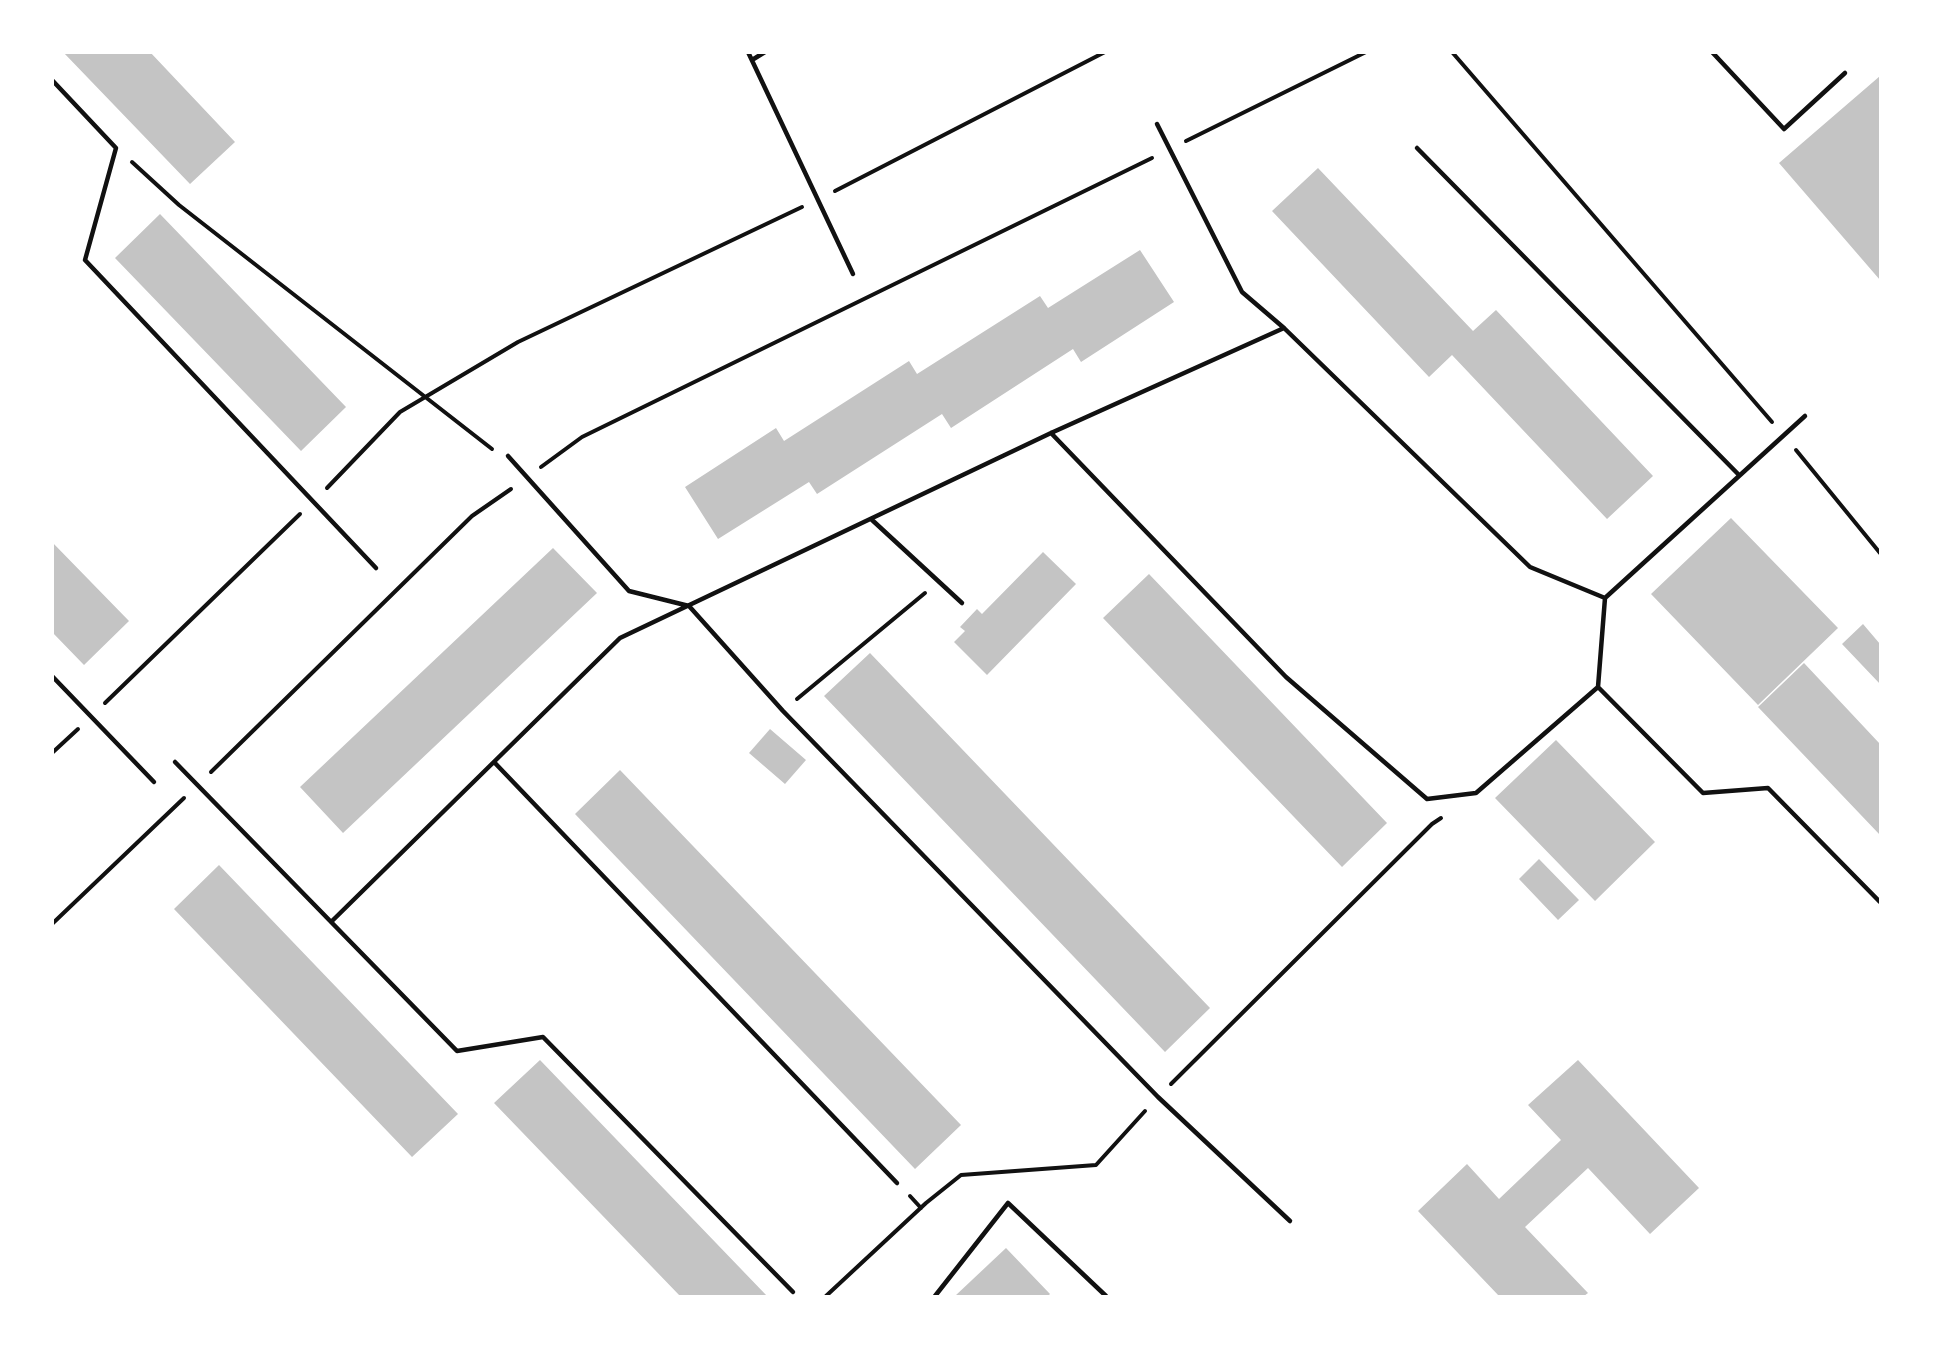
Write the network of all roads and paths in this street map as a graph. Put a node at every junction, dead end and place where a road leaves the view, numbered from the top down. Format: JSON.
{"nodes":[{"id":1,"x":748,"y":52,"type":"edge"},
{"id":2,"x":765,"y":52,"type":"edge"},
{"id":3,"x":1105,"y":52,"type":"edge"},
{"id":4,"x":1366,"y":52,"type":"edge"},
{"id":5,"x":1452,"y":52,"type":"edge"},
{"id":6,"x":1712,"y":52,"type":"edge"},
{"id":7,"x":752,"y":60,"type":"junction"},
{"id":8,"x":1845,"y":73,"type":"dead end"},
{"id":9,"x":52,"y":80,"type":"edge"},
{"id":10,"x":1157,"y":124,"type":"dead end"},
{"id":11,"x":116,"y":148,"type":"junction"},
{"id":12,"x":1418,"y":148,"type":"dead end"},
{"id":13,"x":1170,"y":149,"type":"junction"},
{"id":14,"x":818,"y":200,"type":"junction"},
{"id":15,"x":853,"y":274,"type":"dead end"},
{"id":16,"x":1284,"y":328,"type":"junction"},
{"id":17,"x":425,"y":397,"type":"junction"},
{"id":18,"x":1805,"y":416,"type":"dead end"},
{"id":19,"x":1051,"y":433,"type":"junction"},
{"id":20,"x":1784,"y":435,"type":"junction"},
{"id":21,"x":495,"y":452,"type":"dead end"},
{"id":22,"x":508,"y":456,"type":"dead end"},
{"id":23,"x":1739,"y":475,"type":"junction"},
{"id":24,"x":527,"y":477,"type":"junction"},
{"id":25,"x":313,"y":501,"type":"junction"},
{"id":26,"x":871,"y":519,"type":"junction"},
{"id":27,"x":1881,"y":552,"type":"edge"},
{"id":28,"x":376,"y":568,"type":"dead end"},
{"id":29,"x":939,"y":582,"type":"junction"},
{"id":30,"x":1605,"y":598,"type":"junction"},
{"id":31,"x":962,"y":603,"type":"dead end"},
{"id":32,"x":689,"y":606,"type":"junction"},
{"id":33,"x":52,"y":676,"type":"edge"},
{"id":34,"x":1598,"y":687,"type":"junction"},
{"id":35,"x":783,"y":711,"type":"junction"},
{"id":36,"x":91,"y":716,"type":"junction"},
{"id":37,"x":52,"y":753,"type":"edge"},
{"id":38,"x":175,"y":762,"type":"dead end"},
{"id":39,"x":494,"y":762,"type":"junction"},
{"id":40,"x":154,"y":782,"type":"dead end"},
{"id":41,"x":197,"y":785,"type":"junction"},
{"id":42,"x":1412,"y":845,"type":"dead end"},
{"id":43,"x":1881,"y":902,"type":"edge"},
{"id":44,"x":331,"y":922,"type":"junction"},
{"id":45,"x":52,"y":924,"type":"edge"},
{"id":46,"x":1158,"y":1097,"type":"junction"},
{"id":47,"x":897,"y":1183,"type":"dead end"},
{"id":48,"x":1290,"y":1221,"type":"dead end"},
{"id":49,"x":793,"y":1292,"type":"dead end"},
{"id":50,"x":826,"y":1296,"type":"edge"},
{"id":51,"x":935,"y":1296,"type":"edge"},
{"id":52,"x":1106,"y":1296,"type":"edge"}],
"edges":[{"from":1,"to":7,"type":"lane"},
{"from":2,"to":7,"type":"lane"},
{"from":3,"to":14,"type":"path"},
{"from":4,"to":13,"type":"path"},
{"from":5,"to":20,"type":"path"},
{"from":6,"to":8,"type":"lane"},
{"from":7,"to":14,"type":"lane"},
{"from":9,"to":11,"type":"lane"},
{"from":10,"to":13,"type":"lane"},
{"from":11,"to":17,"type":"path"},
{"from":11,"to":25,"type":"lane"},
{"from":12,"to":23,"type":"lane"},
{"from":13,"to":16,"type":"lane"},
{"from":13,"to":24,"type":"path"},
{"from":14,"to":15,"type":"lane"},
{"from":14,"to":17,"type":"path"},
{"from":16,"to":19,"type":"lane"},
{"from":16,"to":30,"type":"lane"},
{"from":17,"to":21,"type":"path"},
{"from":17,"to":25,"type":"path"},
{"from":18,"to":20,"type":"lane"},
{"from":19,"to":26,"type":"lane"},
{"from":19,"to":34,"type":"lane"},
{"from":20,"to":23,"type":"lane"},
{"from":20,"to":27,"type":"path"},
{"from":22,"to":24,"type":"lane"},
{"from":23,"to":30,"type":"lane"},
{"from":24,"to":32,"type":"lane"},
{"from":24,"to":41,"type":"path"},
{"from":25,"to":28,"type":"lane"},
{"from":25,"to":36,"type":"path"},
{"from":26,"to":29,"type":"lane"},
{"from":26,"to":32,"type":"lane"},
{"from":29,"to":31,"type":"lane"},
{"from":29,"to":35,"type":"path"},
{"from":30,"to":34,"type":"lane"},
{"from":32,"to":35,"type":"lane"},
{"from":32,"to":39,"type":"lane"},
{"from":33,"to":36,"type":"lane"},
{"from":34,"to":43,"type":"lane"},
{"from":35,"to":46,"type":"lane"},
{"from":36,"to":37,"type":"path"},
{"from":36,"to":40,"type":"lane"},
{"from":38,"to":41,"type":"lane"},
{"from":39,"to":44,"type":"lane"},
{"from":39,"to":47,"type":"lane"},
{"from":41,"to":44,"type":"lane"},
{"from":41,"to":45,"type":"path"},
{"from":42,"to":46,"type":"path"},
{"from":44,"to":49,"type":"lane"},
{"from":46,"to":48,"type":"lane"},
{"from":46,"to":50,"type":"path"},
{"from":51,"to":52,"type":"lane"}]}
